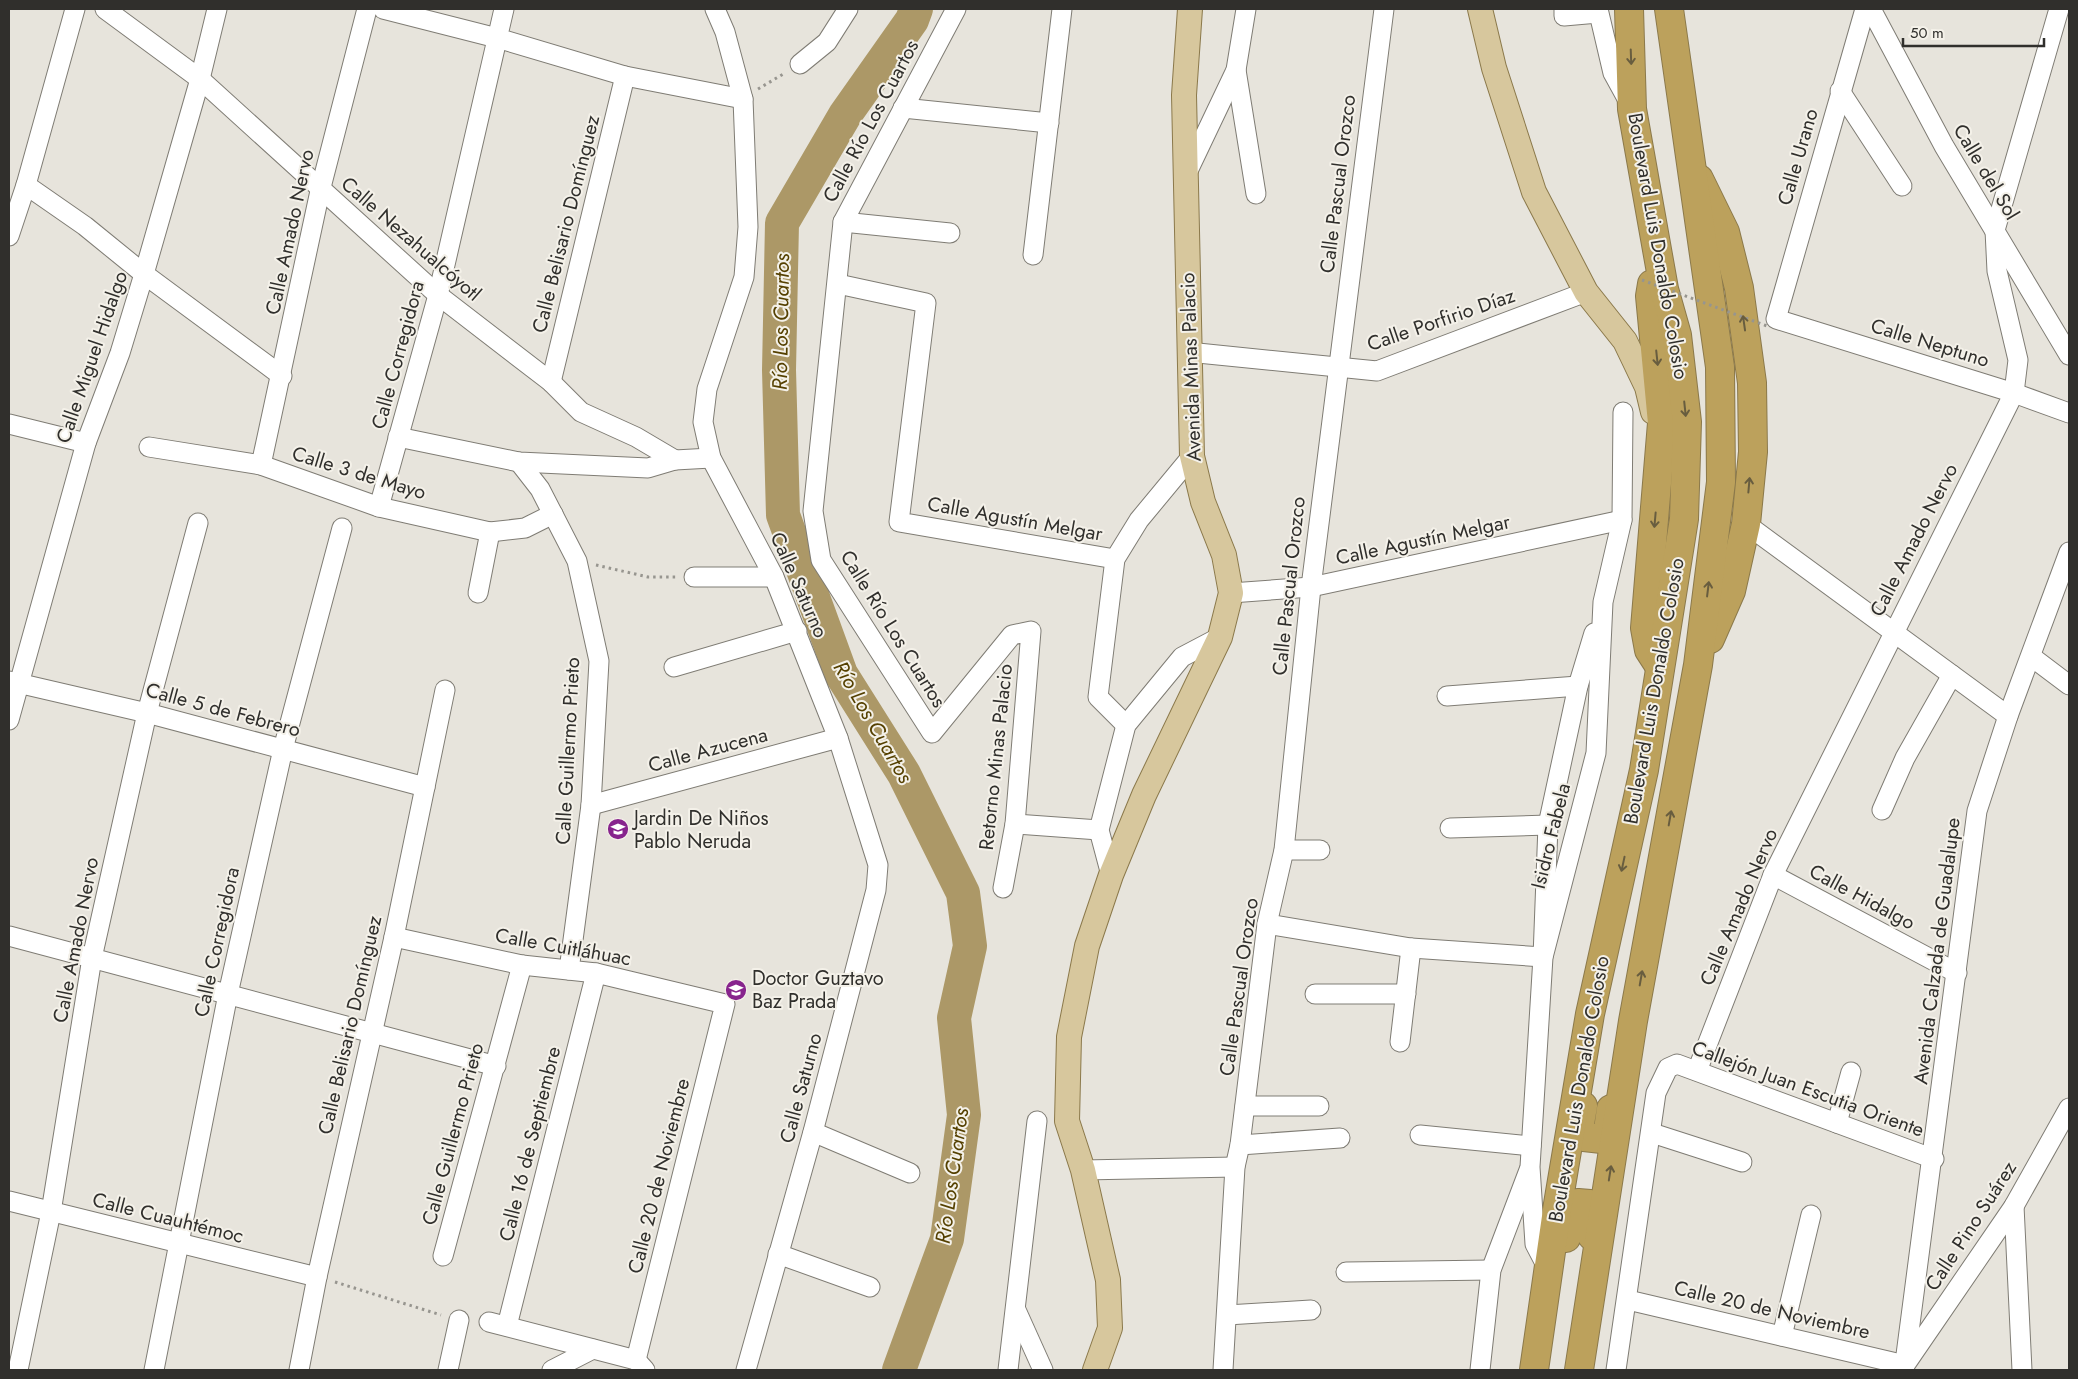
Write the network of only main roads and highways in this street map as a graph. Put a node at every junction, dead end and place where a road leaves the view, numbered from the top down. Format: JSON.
{"nodes":[{"id":1,"x":1190,"y":9,"type":"edge"},
{"id":2,"x":1480,"y":9,"type":"edge"},
{"id":3,"x":1629,"y":9,"type":"edge"},
{"id":4,"x":1672,"y":15,"type":"edge"},
{"id":5,"x":1690,"y":163,"type":"junction"},
{"id":6,"x":1658,"y":258,"type":"junction"},
{"id":7,"x":1646,"y":288,"type":"junction"},
{"id":8,"x":1625,"y":341,"type":"junction"},
{"id":9,"x":1660,"y":438,"type":"junction"},
{"id":10,"x":1698,"y":665,"type":"junction"},
{"id":11,"x":1660,"y":668,"type":"junction"},
{"id":12,"x":1590,"y":1014,"type":"junction"},
{"id":13,"x":1633,"y":1021,"type":"junction"},
{"id":14,"x":1535,"y":1362,"type":"edge"},
{"id":15,"x":1580,"y":1365,"type":"edge"},
{"id":16,"x":1094,"y":1370,"type":"edge"}],
"edges":[{"from":1,"to":16,"type":"main road","name":"Avenida Minas Palacio"},
{"from":2,"to":8,"type":"main road"},
{"from":3,"to":6,"type":"highway","name":"Boulevard Luis Donaldo Colosio","one_way":true},
{"from":4,"to":5,"type":"highway","name":"Boulevard Luis Donaldo Colosio"},
{"from":10,"to":5,"type":"highway","name":"Boulevard Luis Donaldo Colosio","one_way":true},
{"from":10,"to":5,"type":"highway","one_way":true},
{"from":6,"to":7,"type":"highway"},
{"from":6,"to":11,"type":"highway","name":"Boulevard Luis Donaldo Colosio","one_way":true},
{"from":7,"to":8,"type":"main road"},
{"from":7,"to":9,"type":"highway","one_way":true},
{"from":8,"to":9,"type":"main road"},
{"from":9,"to":11,"type":"highway","one_way":true},
{"from":13,"to":10,"type":"highway","name":"Boulevard Luis Donaldo Colosio","one_way":true},
{"from":11,"to":12,"type":"highway","name":"Boulevard Luis Donaldo Colosio","one_way":true},
{"from":12,"to":13,"type":"highway"},
{"from":12,"to":14,"type":"highway","name":"Boulevard Luis Donaldo Colosio"},
{"from":15,"to":13,"type":"highway","name":"Boulevard Luis Donaldo Colosio","one_way":true},
{"from":14,"to":15,"type":"highway"}]}
